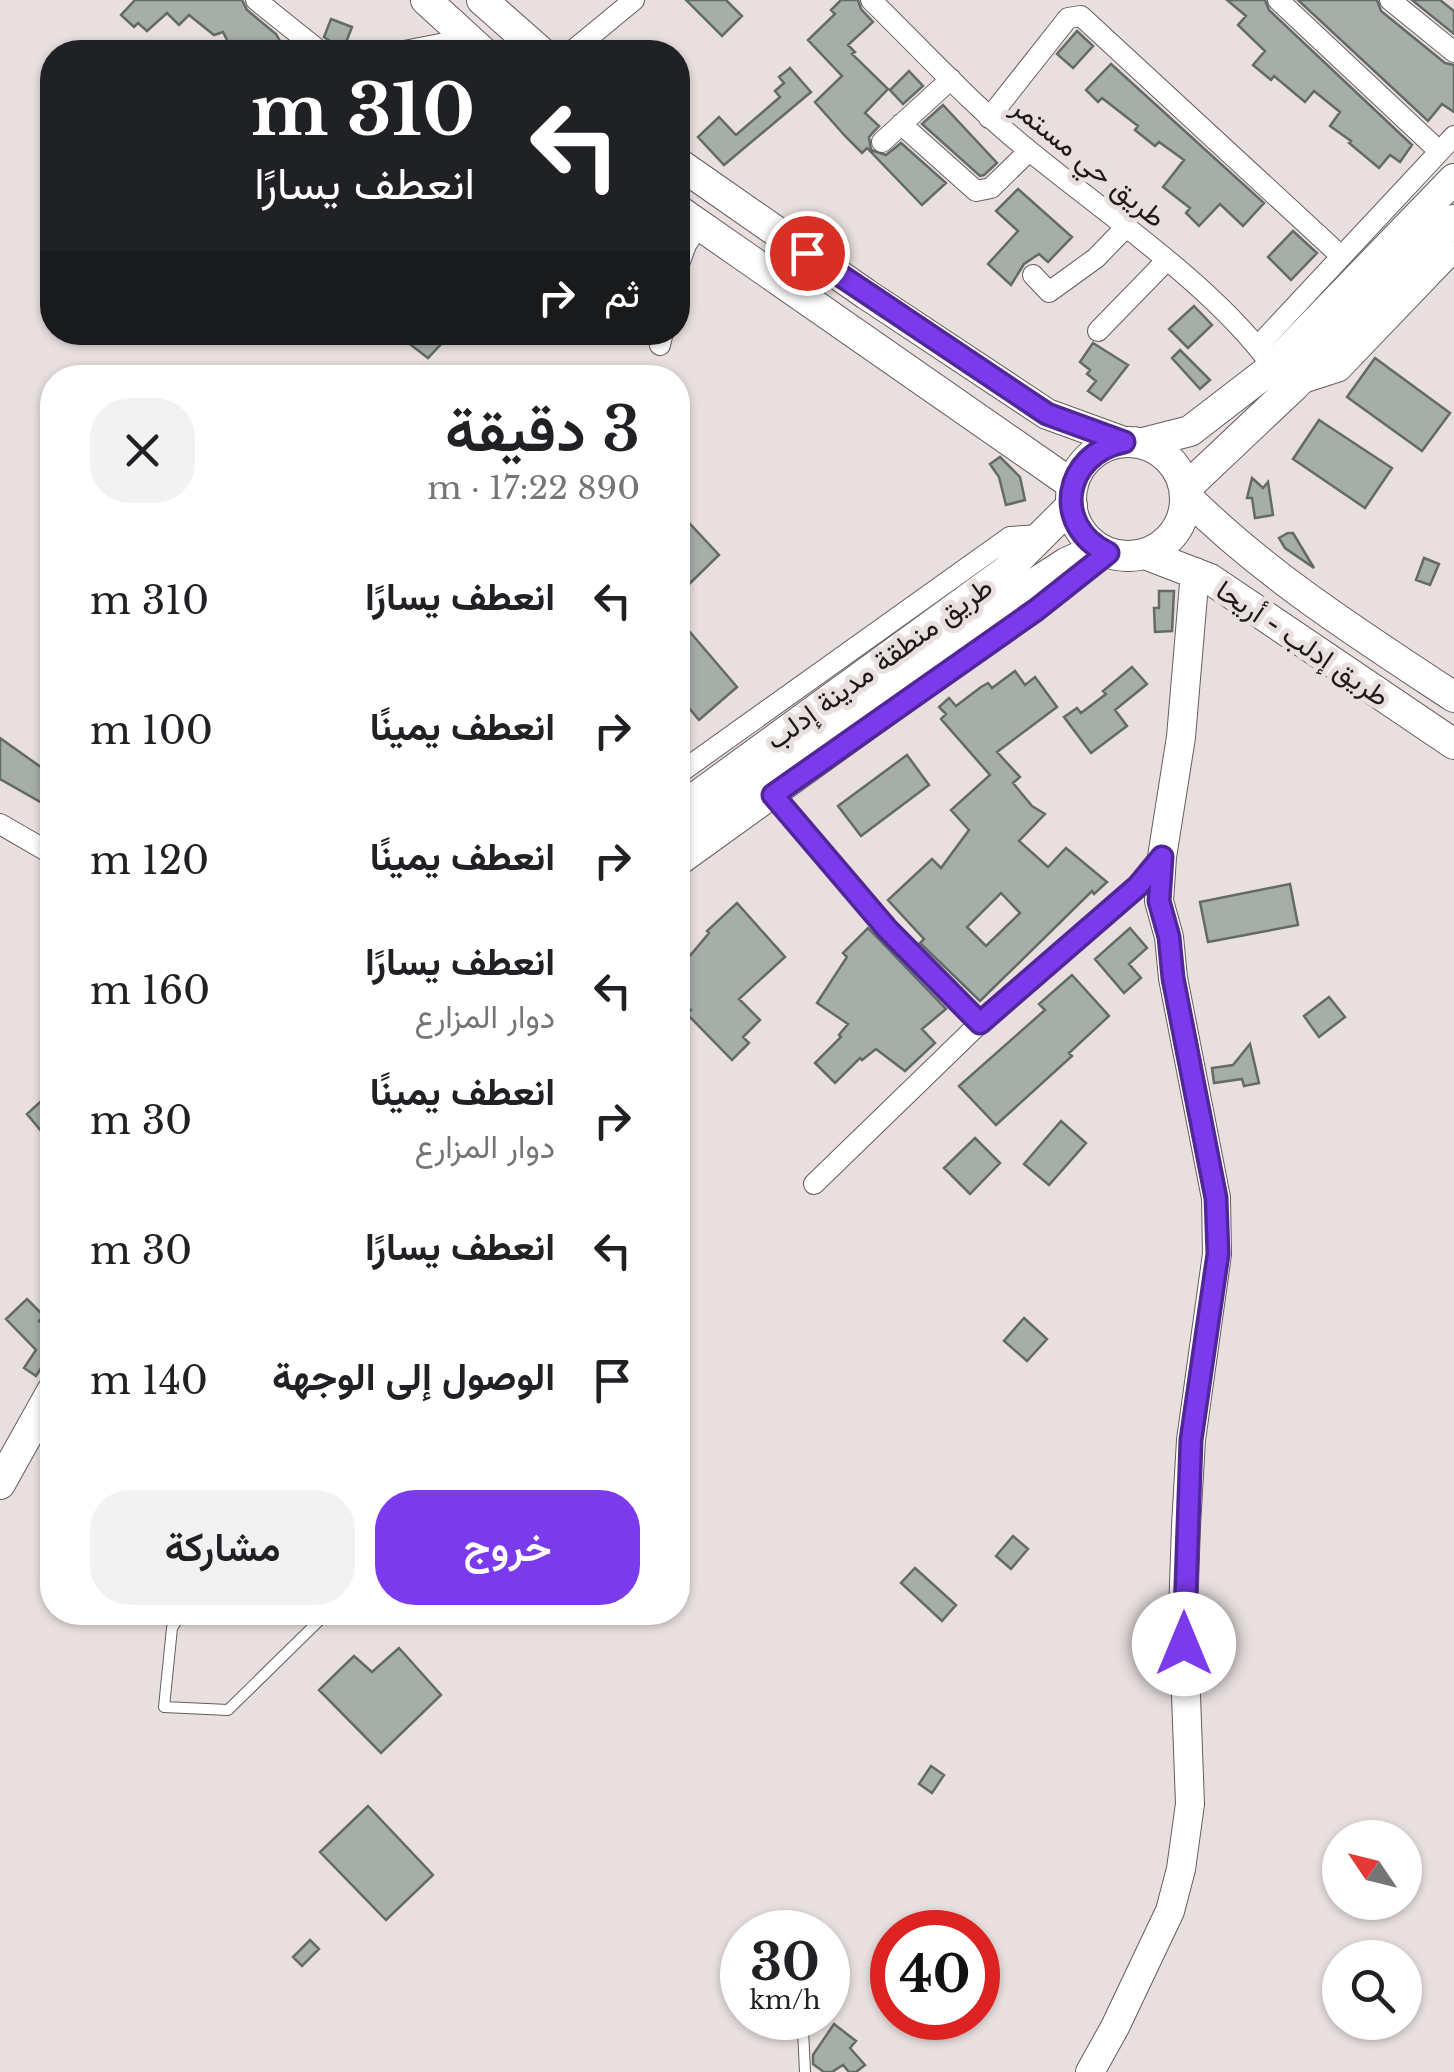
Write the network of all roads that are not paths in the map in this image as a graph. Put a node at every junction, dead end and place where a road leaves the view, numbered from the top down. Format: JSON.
{"nodes":[{"id":1,"x":256,"y":0,"type":"edge"},
{"id":2,"x":426,"y":0,"type":"edge"},
{"id":3,"x":482,"y":0,"type":"edge"},
{"id":4,"x":634,"y":0,"type":"edge"},
{"id":5,"x":871,"y":0,"type":"edge"},
{"id":6,"x":1278,"y":0,"type":"edge"},
{"id":7,"x":1390,"y":0,"type":"edge"},
{"id":8,"x":306,"y":40,"type":"edge"},
{"id":9,"x":469,"y":40,"type":"edge"},
{"id":10,"x":527,"y":40,"type":"edge"},
{"id":11,"x":586,"y":40,"type":"edge"},
{"id":12,"x":1454,"y":52,"type":"edge"},
{"id":13,"x":951,"y":79,"type":"junction"},
{"id":14,"x":990,"y":118,"type":"junction"},
{"id":15,"x":901,"y":124,"type":"junction"},
{"id":16,"x":882,"y":142,"type":"dead end"},
{"id":17,"x":1447,"y":144,"type":"edge"},
{"id":18,"x":1029,"y":151,"type":"junction"},
{"id":19,"x":690,"y":170,"type":"edge"},
{"id":20,"x":1454,"y":179,"type":"edge"},
{"id":21,"x":690,"y":219,"type":"edge"},
{"id":22,"x":1454,"y":220,"type":"edge"},
{"id":23,"x":1125,"y":228,"type":"junction"},
{"id":24,"x":1454,"y":252,"type":"edge"},
{"id":25,"x":1342,"y":256,"type":"junction"},
{"id":26,"x":1167,"y":260,"type":"junction"},
{"id":27,"x":1033,"y":275,"type":"dead end"},
{"id":28,"x":1098,"y":331,"type":"dead end"},
{"id":29,"x":1275,"y":366,"type":"junction"},
{"id":30,"x":1133,"y":442,"type":"junction"},
{"id":31,"x":1185,"y":492,"type":"junction"},
{"id":32,"x":1072,"y":495,"type":"junction"},
{"id":33,"x":1040,"y":536,"type":"junction"},
{"id":34,"x":1104,"y":550,"type":"junction"},
{"id":35,"x":1146,"y":554,"type":"junction"},
{"id":36,"x":1195,"y":572,"type":"junction"},
{"id":37,"x":1454,"y":698,"type":"edge"},
{"id":38,"x":1454,"y":744,"type":"edge"},
{"id":39,"x":690,"y":765,"type":"edge"},
{"id":40,"x":773,"y":795,"type":"junction"},
{"id":41,"x":690,"y":801,"type":"edge"},
{"id":42,"x":0,"y":824,"type":"edge"},
{"id":43,"x":690,"y":830,"type":"edge"},
{"id":44,"x":40,"y":847,"type":"edge"},
{"id":45,"x":1162,"y":857,"type":"junction"},
{"id":46,"x":690,"y":858,"type":"edge"},
{"id":47,"x":980,"y":1023,"type":"junction"},
{"id":48,"x":814,"y":1184,"type":"dead end"},
{"id":49,"x":40,"y":1412,"type":"edge"},
{"id":50,"x":0,"y":1484,"type":"edge"},
{"id":51,"x":174,"y":1625,"type":"edge"},
{"id":52,"x":315,"y":1625,"type":"edge"},
{"id":53,"x":803,"y":2040,"type":"edge"},
{"id":54,"x":804,"y":2072,"type":"edge"},
{"id":55,"x":1090,"y":2072,"type":"edge"}],
"edges":[{"from":1,"to":8,"type":"street"},
{"from":2,"to":9,"type":"main road"},
{"from":3,"to":10,"type":"main road"},
{"from":4,"to":11,"type":"street"},
{"from":5,"to":13,"type":"street","name":"طريق حي مستمر"},
{"from":6,"to":17,"type":"street"},
{"from":7,"to":12,"type":"street"},
{"from":13,"to":14,"type":"street","name":"طريق حي مستمر"},
{"from":13,"to":15,"type":"street"},
{"from":14,"to":18,"type":"street","name":"طريق حي مستمر"},
{"from":14,"to":25,"type":"street"},
{"from":15,"to":16,"type":"street"},
{"from":15,"to":18,"type":"street"},
{"from":17,"to":25,"type":"street"},
{"from":18,"to":23,"type":"street","name":"طريق حي مستمر"},
{"from":19,"to":30,"type":"main road"},
{"from":20,"to":29,"type":"main road"},
{"from":21,"to":32,"type":"main road"},
{"from":22,"to":29,"type":"main road"},
{"from":23,"to":26,"type":"street","name":"طريق حي مستمر"},
{"from":23,"to":27,"type":"street"},
{"from":24,"to":29,"type":"street"},
{"from":25,"to":29,"type":"street"},
{"from":26,"to":28,"type":"street"},
{"from":26,"to":29,"type":"street","name":"طريق حي مستمر"},
{"from":29,"to":30,"type":"main road"},
{"from":29,"to":31,"type":"main road"},
{"from":30,"to":31,"type":"main road"},
{"from":30,"to":32,"type":"main road"},
{"from":31,"to":35,"type":"main road"},
{"from":31,"to":37,"type":"main road","name":"طريق إدلب - أريحا"},
{"from":32,"to":33,"type":"main road","name":"طريق منطقة مدينة إدلب"},
{"from":32,"to":34,"type":"main road"},
{"from":33,"to":39,"type":"street"},
{"from":33,"to":41,"type":"main road","name":"طريق منطقة مدينة إدلب"},
{"from":34,"to":35,"type":"main road"},
{"from":34,"to":40,"type":"street"},
{"from":34,"to":43,"type":"main road","name":"طريق منطقة مدينة إدلب"},
{"from":35,"to":36,"type":"main road","name":"طريق إدلب - أريحا"},
{"from":36,"to":38,"type":"main road","name":"طريق إدلب - أريحا"},
{"from":36,"to":45,"type":"street"},
{"from":40,"to":46,"type":"street"},
{"from":40,"to":47,"type":"street"},
{"from":42,"to":44,"type":"street"},
{"from":45,"to":47,"type":"street"},
{"from":45,"to":55,"type":"street"},
{"from":47,"to":48,"type":"street"},
{"from":49,"to":50,"type":"main road"},
{"from":51,"to":52,"type":"lane"},
{"from":53,"to":54,"type":"lane"}]}
